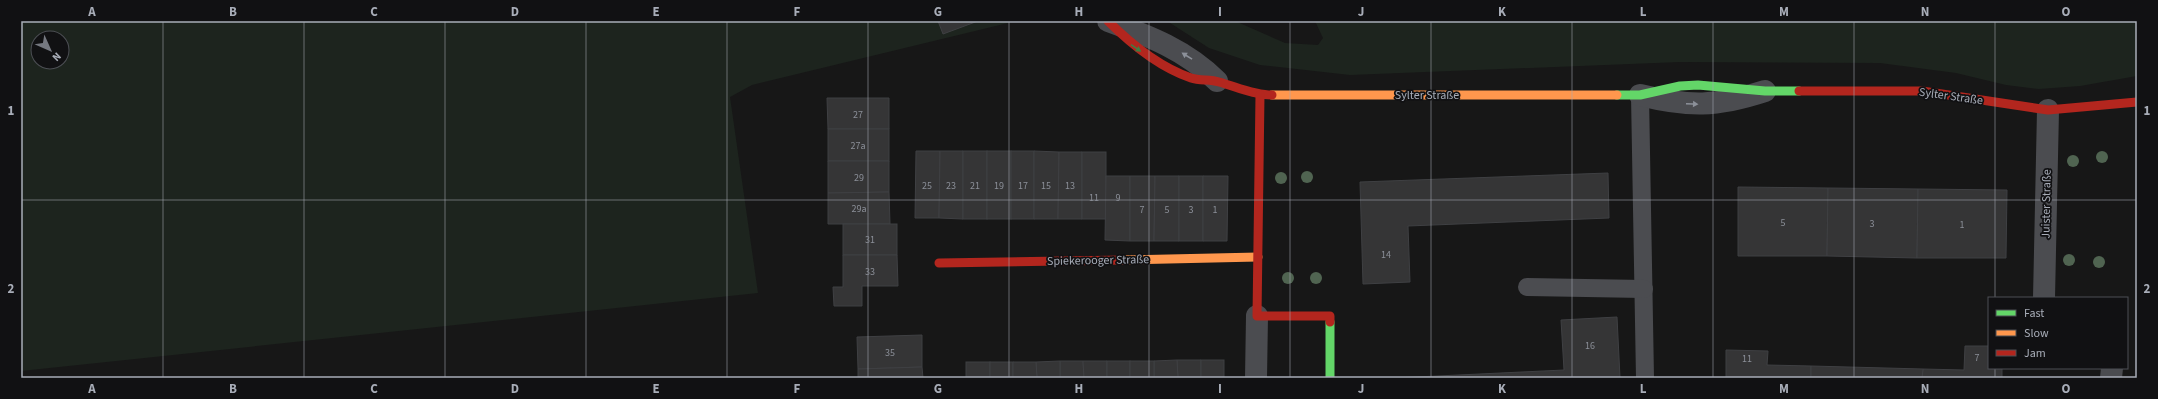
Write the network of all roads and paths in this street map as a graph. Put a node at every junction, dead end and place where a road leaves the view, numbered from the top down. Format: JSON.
{"nodes":[{"id":1,"x":1108,"y":21,"type":"edge"},
{"id":2,"x":1217,"y":81,"type":"joint"},
{"id":3,"x":1765,"y":91,"type":"joint"},
{"id":4,"x":1260,"y":95,"type":"junction"},
{"id":5,"x":1640,"y":95,"type":"junction"},
{"id":6,"x":2137,"y":102,"type":"edge"},
{"id":7,"x":2048,"y":110,"type":"junction"},
{"id":8,"x":1258,"y":257,"type":"junction"},
{"id":9,"x":939,"y":263,"type":"dead end"},
{"id":10,"x":1527,"y":287,"type":"dead end"},
{"id":11,"x":1644,"y":289,"type":"junction"},
{"id":12,"x":2044,"y":297,"type":"edge"},
{"id":13,"x":1257,"y":316,"type":"junction"},
{"id":14,"x":1256,"y":378,"type":"edge"},
{"id":15,"x":1330,"y":378,"type":"edge"},
{"id":16,"x":1645,"y":378,"type":"edge"}],
"edges":[{"from":1,"to":2,"type":"street","name":"Sylter Straße"},
{"from":2,"to":4,"type":"street","name":"Sylter Straße"},
{"from":3,"to":5,"type":"street","name":"Sylter Straße"},
{"from":3,"to":7,"type":"street","name":"Sylter Straße"},
{"from":4,"to":5,"type":"street","name":"Sylter Straße"},
{"from":4,"to":8,"type":"street"},
{"from":5,"to":11,"type":"lane"},
{"from":6,"to":7,"type":"street","name":"Sylter Straße"},
{"from":7,"to":12,"type":"street","name":"Juister Straße"},
{"from":8,"to":9,"type":"street","name":"Spiekerooger Straße"},
{"from":8,"to":13,"type":"street"},
{"from":10,"to":11,"type":"lane"},
{"from":11,"to":16,"type":"lane"},
{"from":13,"to":14,"type":"street"},
{"from":13,"to":15,"type":"street"}]}
